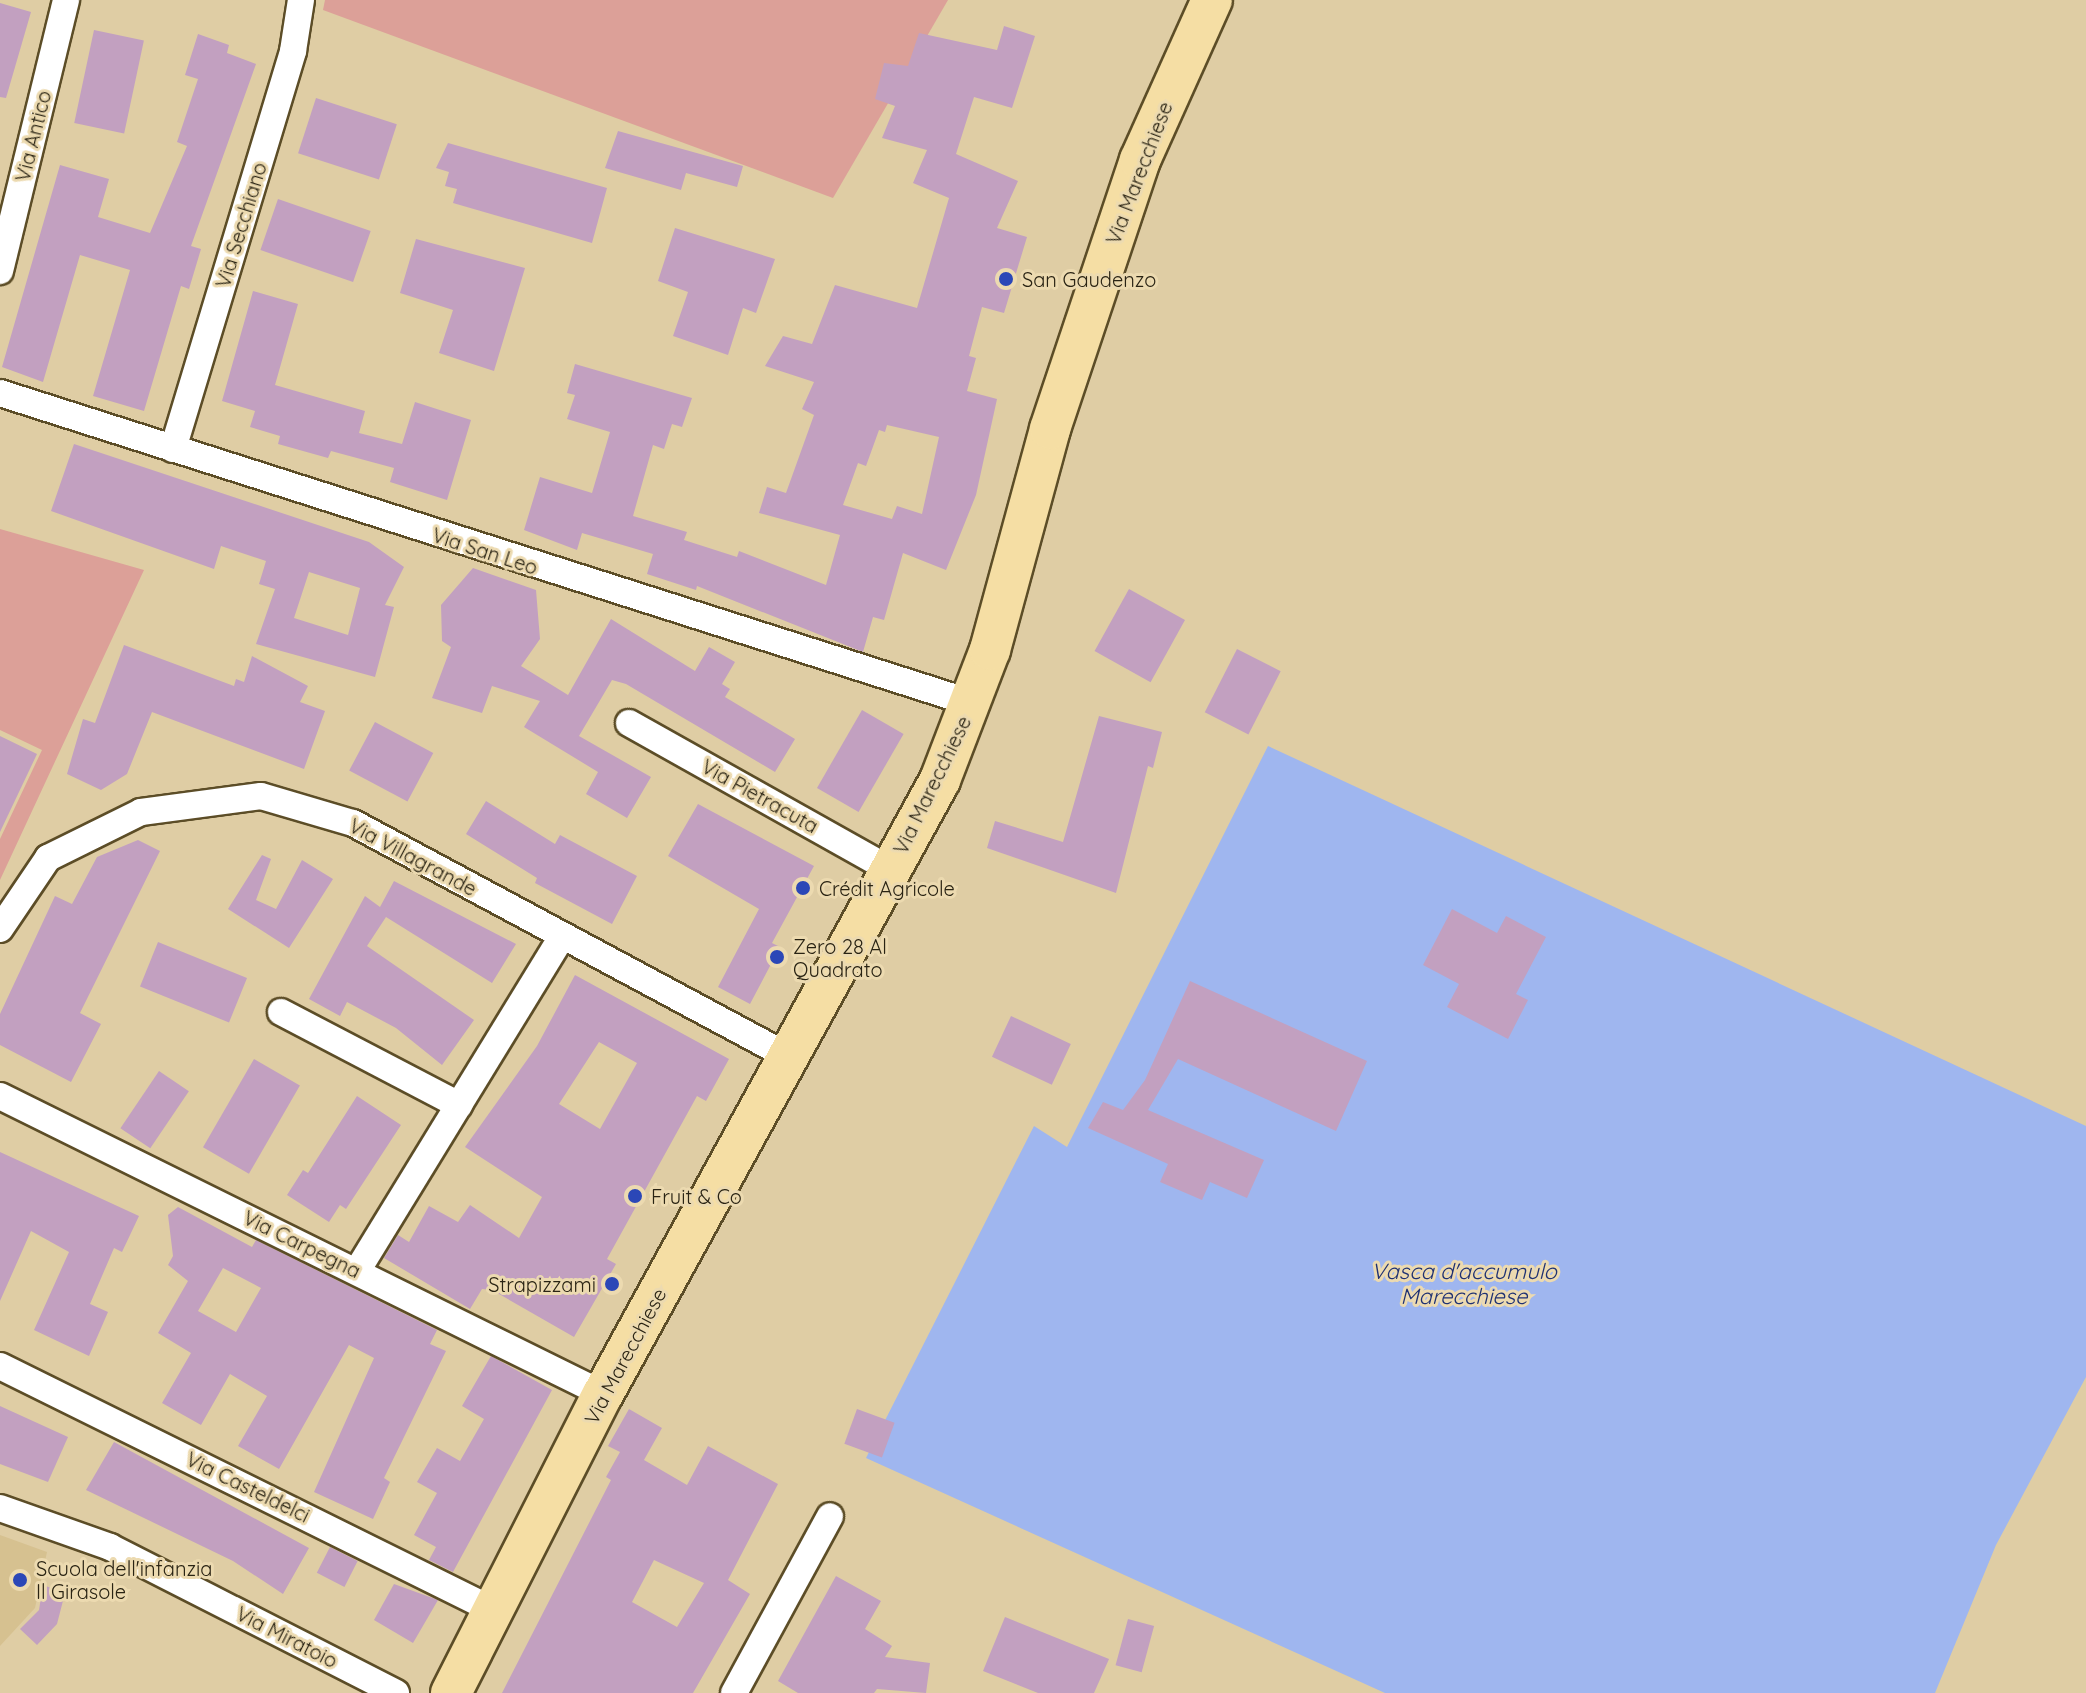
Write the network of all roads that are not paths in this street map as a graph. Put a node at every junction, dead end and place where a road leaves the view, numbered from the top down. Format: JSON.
{"nodes":[{"id":1,"x":66,"y":0,"type":"edge"},
{"id":2,"x":301,"y":0,"type":"edge"},
{"id":3,"x":1212,"y":0,"type":"edge"},
{"id":4,"x":0,"y":271,"type":"edge"},
{"id":5,"x":0,"y":393,"type":"edge"},
{"id":6,"x":173,"y":449,"type":"junction"},
{"id":7,"x":972,"y":703,"type":"junction"},
{"id":8,"x":629,"y":723,"type":"dead end"},
{"id":9,"x":891,"y":870,"type":"junction"},
{"id":10,"x":0,"y":929,"type":"edge"},
{"id":11,"x":562,"y":937,"type":"junction"},
{"id":12,"x":281,"y":1012,"type":"dead end"},
{"id":13,"x":789,"y":1057,"type":"junction"},
{"id":14,"x":0,"y":1096,"type":"edge"},
{"id":15,"x":459,"y":1105,"type":"junction"},
{"id":16,"x":357,"y":1271,"type":"junction"},
{"id":17,"x":0,"y":1366,"type":"edge"},
{"id":18,"x":603,"y":1394,"type":"junction"},
{"id":19,"x":0,"y":1508,"type":"edge"},
{"id":20,"x":830,"y":1516,"type":"dead end"},
{"id":21,"x":495,"y":1611,"type":"junction"},
{"id":22,"x":396,"y":1693,"type":"edge"},
{"id":23,"x":451,"y":1693,"type":"edge"},
{"id":24,"x":734,"y":1693,"type":"edge"}],
"edges":[{"from":1,"to":4,"type":"street","name":"Via Antico"},
{"from":2,"to":6,"type":"street","name":"Via Secchiano"},
{"from":3,"to":7,"type":"main road","name":"Via Marecchiese"},
{"from":5,"to":6,"type":"street","name":"Via San Leo"},
{"from":6,"to":7,"type":"street","name":"Via San Leo"},
{"from":7,"to":9,"type":"main road","name":"Via Marecchiese"},
{"from":8,"to":9,"type":"street","name":"Via Pietracuta"},
{"from":9,"to":13,"type":"main road","name":"Via Marecchiese"},
{"from":10,"to":11,"type":"street","name":"Via Villagrande"},
{"from":11,"to":13,"type":"street","name":"Via Villagrande"},
{"from":11,"to":15,"type":"street"},
{"from":12,"to":15,"type":"street"},
{"from":13,"to":18,"type":"main road","name":"Via Marecchiese"},
{"from":14,"to":16,"type":"street","name":"Via Carpegna"},
{"from":15,"to":16,"type":"street"},
{"from":16,"to":18,"type":"street","name":"Via Carpegna"},
{"from":17,"to":21,"type":"street","name":"Via Casteldelci"},
{"from":18,"to":21,"type":"main road","name":"Via Marecchiese"},
{"from":19,"to":22,"type":"street","name":"Via Miratoio"},
{"from":20,"to":24,"type":"street"},
{"from":21,"to":23,"type":"main road","name":"Via Marecchiese"}]}
